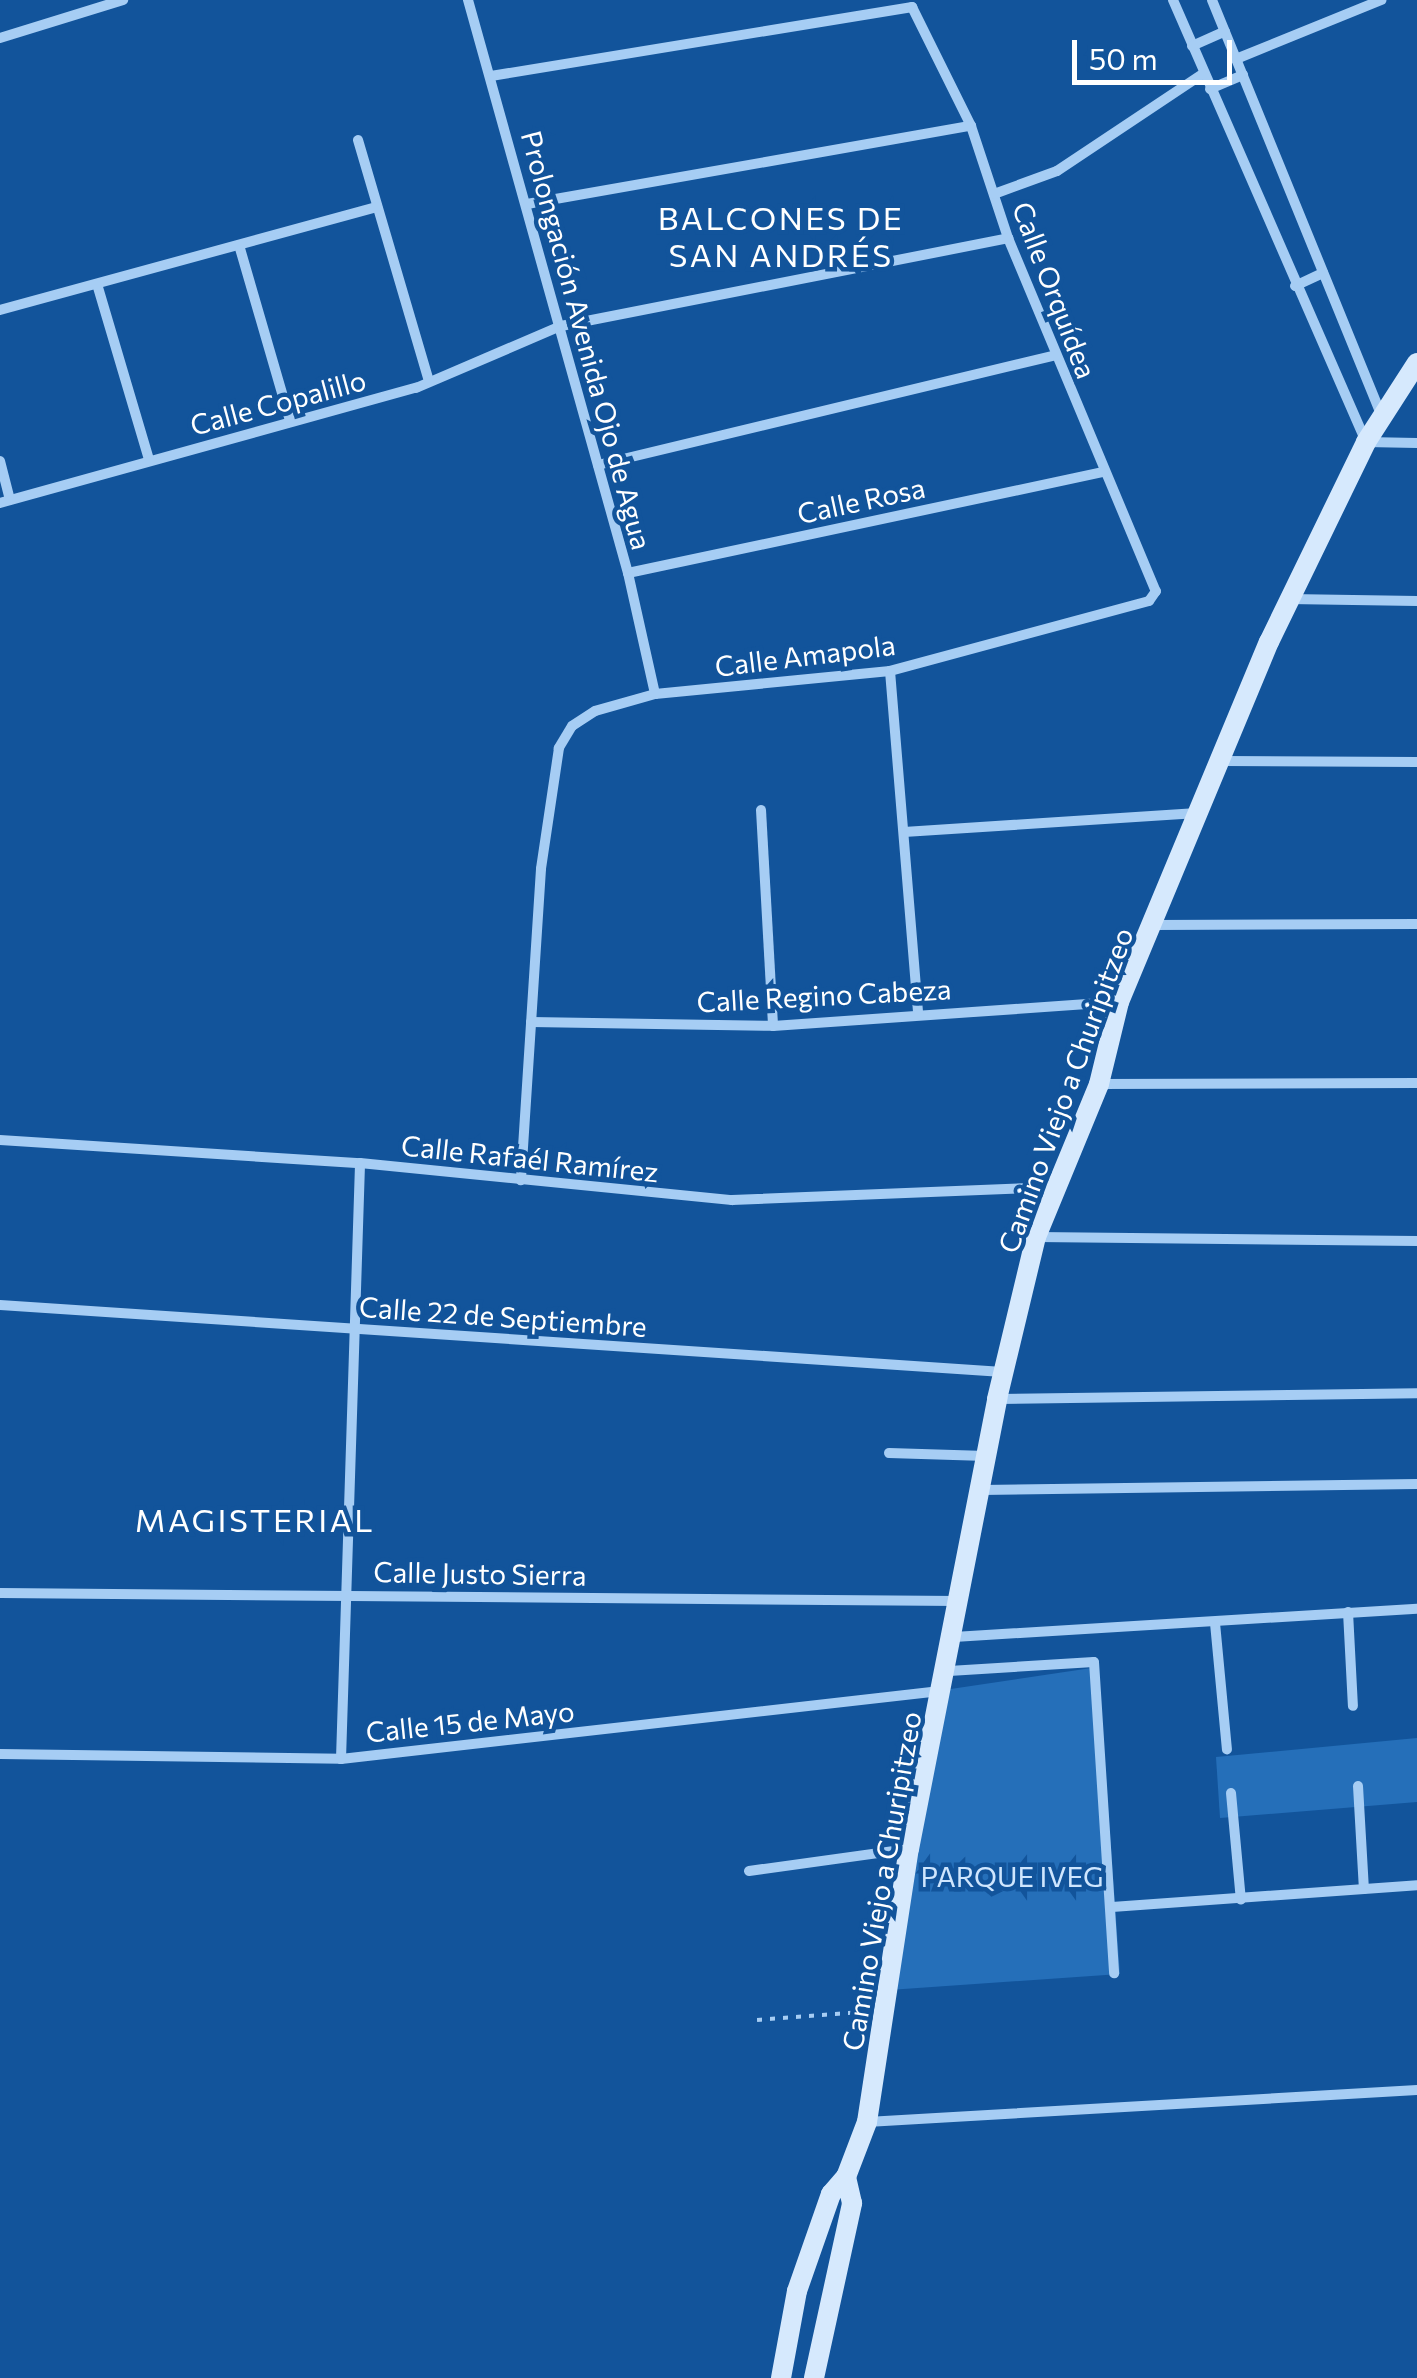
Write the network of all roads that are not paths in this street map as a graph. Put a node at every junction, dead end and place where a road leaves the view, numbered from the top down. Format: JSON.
{"nodes":[{"id":1,"x":123,"y":0,"type":"edge"},
{"id":2,"x":468,"y":0,"type":"edge"},
{"id":3,"x":1173,"y":0,"type":"edge"},
{"id":4,"x":1212,"y":0,"type":"edge"},
{"id":5,"x":1381,"y":0,"type":"edge"},
{"id":6,"x":1225,"y":31,"type":"junction"},
{"id":7,"x":0,"y":38,"type":"edge"},
{"id":8,"x":1192,"y":46,"type":"junction"},
{"id":9,"x":1236,"y":59,"type":"junction"},
{"id":10,"x":1204,"y":73,"type":"junction"},
{"id":11,"x":1243,"y":75,"type":"junction"},
{"id":12,"x":491,"y":76,"type":"junction"},
{"id":13,"x":1210,"y":89,"type":"junction"},
{"id":14,"x":971,"y":126,"type":"junction"},
{"id":15,"x":358,"y":140,"type":"dead end"},
{"id":16,"x":994,"y":194,"type":"junction"},
{"id":17,"x":527,"y":204,"type":"junction"},
{"id":18,"x":377,"y":206,"type":"junction"},
{"id":19,"x":1008,"y":238,"type":"junction"},
{"id":20,"x":238,"y":245,"type":"junction"},
{"id":21,"x":1324,"y":274,"type":"junction"},
{"id":22,"x":97,"y":284,"type":"junction"},
{"id":23,"x":1296,"y":286,"type":"junction"},
{"id":24,"x":0,"y":310,"type":"edge"},
{"id":25,"x":560,"y":326,"type":"junction"},
{"id":26,"x":1056,"y":355,"type":"junction"},
{"id":27,"x":1417,"y":362,"type":"edge"},
{"id":28,"x":429,"y":381,"type":"junction"},
{"id":29,"x":1381,"y":414,"type":"junction"},
{"id":30,"x":290,"y":421,"type":"junction"},
{"id":31,"x":1366,"y":442,"type":"junction"},
{"id":32,"x":1417,"y":443,"type":"edge"},
{"id":33,"x":149,"y":460,"type":"junction"},
{"id":34,"x":0,"y":461,"type":"edge"},
{"id":35,"x":598,"y":465,"type":"junction"},
{"id":36,"x":1104,"y":472,"type":"junction"},
{"id":37,"x":5,"y":502,"type":"edge"},
{"id":38,"x":628,"y":573,"type":"junction"},
{"id":39,"x":1156,"y":591,"type":"joint"},
{"id":40,"x":1289,"y":599,"type":"junction"},
{"id":41,"x":1417,"y":601,"type":"edge"},
{"id":42,"x":890,"y":671,"type":"junction"},
{"id":43,"x":655,"y":694,"type":"junction"},
{"id":44,"x":1224,"y":760,"type":"junction"},
{"id":45,"x":1417,"y":762,"type":"edge"},
{"id":46,"x":761,"y":810,"type":"dead end"},
{"id":47,"x":1201,"y":812,"type":"junction"},
{"id":48,"x":904,"y":832,"type":"junction"},
{"id":49,"x":1417,"y":924,"type":"edge"},
{"id":50,"x":1154,"y":925,"type":"junction"},
{"id":51,"x":1119,"y":1002,"type":"junction"},
{"id":52,"x":918,"y":1013,"type":"junction"},
{"id":53,"x":531,"y":1022,"type":"junction"},
{"id":54,"x":773,"y":1026,"type":"junction"},
{"id":55,"x":1417,"y":1083,"type":"edge"},
{"id":56,"x":1099,"y":1084,"type":"junction"},
{"id":57,"x":0,"y":1140,"type":"edge"},
{"id":58,"x":360,"y":1163,"type":"junction"},
{"id":59,"x":522,"y":1180,"type":"junction"},
{"id":60,"x":1057,"y":1188,"type":"junction"},
{"id":61,"x":1036,"y":1236,"type":"junction"},
{"id":62,"x":1417,"y":1241,"type":"edge"},
{"id":63,"x":0,"y":1305,"type":"edge"},
{"id":64,"x":352,"y":1328,"type":"junction"},
{"id":65,"x":1003,"y":1372,"type":"junction"},
{"id":66,"x":1417,"y":1393,"type":"edge"},
{"id":67,"x":997,"y":1399,"type":"junction"},
{"id":68,"x":889,"y":1453,"type":"dead end"},
{"id":69,"x":987,"y":1456,"type":"junction"},
{"id":70,"x":1417,"y":1484,"type":"edge"},
{"id":71,"x":981,"y":1490,"type":"junction"},
{"id":72,"x":0,"y":1593,"type":"edge"},
{"id":73,"x":346,"y":1594,"type":"junction"},
{"id":74,"x":960,"y":1600,"type":"junction"},
{"id":75,"x":1417,"y":1608,"type":"edge"},
{"id":76,"x":1348,"y":1612,"type":"junction"},
{"id":77,"x":1215,"y":1623,"type":"junction"},
{"id":78,"x":954,"y":1637,"type":"junction"},
{"id":79,"x":946,"y":1681,"type":"junction"},
{"id":80,"x":1353,"y":1706,"type":"dead end"},
{"id":81,"x":1226,"y":1750,"type":"dead end"},
{"id":82,"x":0,"y":1754,"type":"edge"},
{"id":83,"x":341,"y":1759,"type":"junction"},
{"id":84,"x":1358,"y":1786,"type":"dead end"},
{"id":85,"x":1231,"y":1793,"type":"dead end"},
{"id":86,"x":909,"y":1849,"type":"junction"},
{"id":87,"x":749,"y":1871,"type":"dead end"},
{"id":88,"x":1417,"y":1884,"type":"edge"},
{"id":89,"x":1364,"y":1889,"type":"junction"},
{"id":90,"x":1242,"y":1900,"type":"junction"},
{"id":91,"x":1112,"y":1906,"type":"junction"},
{"id":92,"x":1114,"y":1973,"type":"dead end"},
{"id":93,"x":1417,"y":2090,"type":"edge"},
{"id":94,"x":868,"y":2122,"type":"junction"},
{"id":95,"x":846,"y":2177,"type":"junction"},
{"id":96,"x":781,"y":2378,"type":"edge"},
{"id":97,"x":814,"y":2378,"type":"edge"}],
"edges":[{"from":1,"to":7,"type":"street"},
{"from":2,"to":12,"type":"street","name":"Prolongación Avenida Ojo de Agua"},
{"from":3,"to":8,"type":"street"},
{"from":4,"to":6,"type":"street"},
{"from":5,"to":9,"type":"street"},
{"from":6,"to":8,"type":"street"},
{"from":6,"to":9,"type":"street"},
{"from":8,"to":10,"type":"street"},
{"from":9,"to":11,"type":"street"},
{"from":10,"to":13,"type":"street"},
{"from":10,"to":16,"type":"street"},
{"from":11,"to":13,"type":"street"},
{"from":11,"to":21,"type":"street"},
{"from":12,"to":14,"type":"street","name":"Calle Orquídea"},
{"from":12,"to":17,"type":"street","name":"Prolongación Avenida Ojo de Agua"},
{"from":13,"to":23,"type":"street"},
{"from":14,"to":16,"type":"street","name":"Calle Orquídea"},
{"from":14,"to":17,"type":"street"},
{"from":15,"to":18,"type":"street"},
{"from":16,"to":19,"type":"street","name":"Calle Orquídea"},
{"from":17,"to":25,"type":"street","name":"Prolongación Avenida Ojo de Agua"},
{"from":18,"to":20,"type":"street"},
{"from":18,"to":28,"type":"street"},
{"from":19,"to":25,"type":"street","name":"Calle Copalillo"},
{"from":19,"to":26,"type":"street","name":"Calle Orquídea"},
{"from":20,"to":22,"type":"street"},
{"from":20,"to":30,"type":"street"},
{"from":21,"to":23,"type":"street"},
{"from":21,"to":29,"type":"street"},
{"from":22,"to":24,"type":"street"},
{"from":22,"to":33,"type":"street"},
{"from":23,"to":31,"type":"street"},
{"from":25,"to":28,"type":"street","name":"Calle Copalillo"},
{"from":25,"to":35,"type":"street","name":"Prolongación Avenida Ojo de Agua"},
{"from":26,"to":35,"type":"street"},
{"from":26,"to":36,"type":"street","name":"Calle Orquídea"},
{"from":27,"to":29,"type":"street","name":"Camino Viejo a Churipitzeo"},
{"from":28,"to":30,"type":"street","name":"Calle Copalillo"},
{"from":29,"to":31,"type":"street","name":"Camino Viejo a Churipitzeo"},
{"from":30,"to":33,"type":"street","name":"Calle Copalillo"},
{"from":31,"to":32,"type":"street"},
{"from":31,"to":40,"type":"street","name":"Camino Viejo a Churipitzeo"},
{"from":33,"to":37,"type":"street","name":"Calle Copalillo"},
{"from":34,"to":37,"type":"street"},
{"from":35,"to":38,"type":"street","name":"Prolongación Avenida Ojo de Agua"},
{"from":36,"to":38,"type":"street","name":"Calle Rosa"},
{"from":36,"to":39,"type":"street","name":"Calle Orquídea"},
{"from":38,"to":43,"type":"street","name":"Prolongación Avenida Ojo de Agua"},
{"from":39,"to":42,"type":"street","name":"Calle Amapola"},
{"from":40,"to":41,"type":"street"},
{"from":40,"to":44,"type":"street","name":"Camino Viejo a Churipitzeo"},
{"from":42,"to":43,"type":"street","name":"Calle Amapola"},
{"from":42,"to":48,"type":"street"},
{"from":43,"to":53,"type":"street","name":"Calle Amapola"},
{"from":44,"to":45,"type":"street"},
{"from":44,"to":47,"type":"street","name":"Camino Viejo a Churipitzeo"},
{"from":46,"to":54,"type":"street"},
{"from":47,"to":48,"type":"street"},
{"from":47,"to":50,"type":"street","name":"Camino Viejo a Churipitzeo"},
{"from":48,"to":52,"type":"street"},
{"from":49,"to":50,"type":"street"},
{"from":50,"to":51,"type":"street","name":"Camino Viejo a Churipitzeo"},
{"from":51,"to":52,"type":"street","name":"Calle Regino Cabeza"},
{"from":51,"to":56,"type":"street","name":"Camino Viejo a Churipitzeo"},
{"from":52,"to":54,"type":"street","name":"Calle Regino Cabeza"},
{"from":53,"to":54,"type":"street","name":"Calle Regino Cabeza"},
{"from":53,"to":59,"type":"street"},
{"from":55,"to":56,"type":"street"},
{"from":56,"to":60,"type":"street","name":"Camino Viejo a Churipitzeo"},
{"from":57,"to":58,"type":"street","name":"Calle Rafaél Ramírez"},
{"from":58,"to":59,"type":"street","name":"Calle Rafaél Ramírez"},
{"from":58,"to":64,"type":"street"},
{"from":59,"to":60,"type":"street","name":"Calle Rafaél Ramírez"},
{"from":60,"to":61,"type":"street","name":"Camino Viejo a Churipitzeo"},
{"from":61,"to":62,"type":"street"},
{"from":61,"to":65,"type":"street","name":"Camino Viejo a Churipitzeo"},
{"from":63,"to":64,"type":"street","name":"Calle 22 de Septiembre"},
{"from":64,"to":65,"type":"street","name":"Calle 22 de Septiembre"},
{"from":64,"to":73,"type":"street"},
{"from":65,"to":67,"type":"street","name":"Camino Viejo a Churipitzeo"},
{"from":66,"to":67,"type":"street"},
{"from":67,"to":69,"type":"street","name":"Camino Viejo a Churipitzeo"},
{"from":68,"to":69,"type":"street"},
{"from":69,"to":71,"type":"street","name":"Camino Viejo a Churipitzeo"},
{"from":70,"to":71,"type":"street"},
{"from":71,"to":74,"type":"street","name":"Camino Viejo a Churipitzeo"},
{"from":72,"to":73,"type":"street","name":"Calle Justo Sierra"},
{"from":73,"to":74,"type":"street","name":"Calle Justo Sierra"},
{"from":73,"to":83,"type":"street"},
{"from":74,"to":78,"type":"street","name":"Camino Viejo a Churipitzeo"},
{"from":75,"to":76,"type":"street"},
{"from":76,"to":77,"type":"street"},
{"from":76,"to":80,"type":"street"},
{"from":77,"to":78,"type":"street"},
{"from":77,"to":81,"type":"street"},
{"from":78,"to":79,"type":"street","name":"Camino Viejo a Churipitzeo"},
{"from":79,"to":83,"type":"street","name":"Calle 15 de Mayo"},
{"from":79,"to":86,"type":"street","name":"Camino Viejo a Churipitzeo"},
{"from":79,"to":91,"type":"street","name":"Calle 15 de Mayo"},
{"from":82,"to":83,"type":"street","name":"Calle 15 de Mayo"},
{"from":84,"to":89,"type":"street"},
{"from":85,"to":90,"type":"street"},
{"from":86,"to":87,"type":"street"},
{"from":86,"to":94,"type":"street","name":"Camino Viejo a Churipitzeo"},
{"from":88,"to":89,"type":"street"},
{"from":89,"to":90,"type":"street"},
{"from":90,"to":91,"type":"street"},
{"from":91,"to":92,"type":"street"},
{"from":93,"to":94,"type":"street"},
{"from":94,"to":95,"type":"street","name":"Camino Viejo a Churipitzeo"},
{"from":95,"to":96,"type":"street","name":"Camino Viejo a Churipitzeo"},
{"from":95,"to":97,"type":"street","name":"Camino Viejo a Churipitzeo"}]}
